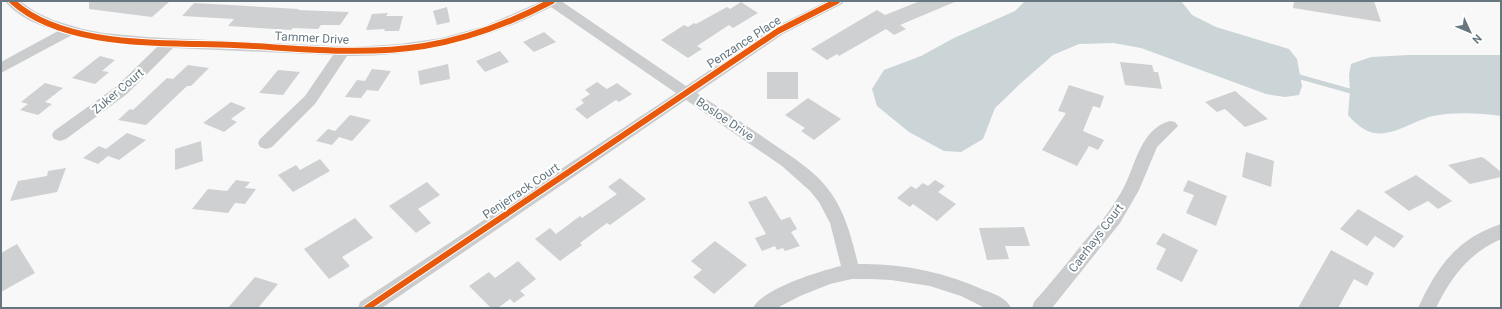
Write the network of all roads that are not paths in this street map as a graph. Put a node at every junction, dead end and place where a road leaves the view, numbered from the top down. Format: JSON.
{"nodes":[{"id":1,"x":12,"y":1,"type":"edge"},
{"id":2,"x":552,"y":1,"type":"edge"},
{"id":3,"x":837,"y":1,"type":"edge"},
{"id":4,"x":63,"y":28,"type":"junction"},
{"id":5,"x":170,"y":42,"type":"junction"},
{"id":6,"x":343,"y":51,"type":"junction"},
{"id":7,"x":1,"y":57,"type":"edge"},
{"id":8,"x":1,"y":68,"type":"edge"},
{"id":9,"x":687,"y":93,"type":"junction"},
{"id":10,"x":1170,"y":126,"type":"dead end"},
{"id":11,"x":60,"y":135,"type":"dead end"},
{"id":12,"x":266,"y":142,"type":"dead end"},
{"id":13,"x":1501,"y":231,"type":"edge"},
{"id":14,"x":851,"y":272,"type":"junction"},
{"id":15,"x":368,"y":308,"type":"edge"},
{"id":16,"x":762,"y":308,"type":"edge"},
{"id":17,"x":1002,"y":308,"type":"edge"},
{"id":18,"x":1041,"y":308,"type":"edge"},
{"id":19,"x":1427,"y":308,"type":"edge"}],
"edges":[{"from":1,"to":4,"type":"street","name":"Tammer Drive"},
{"from":2,"to":6,"type":"street","name":"Tammer Drive"},
{"from":2,"to":9,"type":"street","name":"Bosloe Drive"},
{"from":3,"to":9,"type":"street","name":"Penzance Place"},
{"from":4,"to":5,"type":"street","name":"Tammer Drive"},
{"from":4,"to":7,"type":"street"},
{"from":4,"to":8,"type":"street"},
{"from":5,"to":6,"type":"street","name":"Tammer Drive"},
{"from":5,"to":11,"type":"street","name":"Zuker Court"},
{"from":6,"to":12,"type":"street"},
{"from":9,"to":14,"type":"street","name":"Bosloe Drive"},
{"from":9,"to":15,"type":"street","name":"Penjerrack Court"},
{"from":10,"to":18,"type":"street","name":"Caerhays Court"},
{"from":13,"to":19,"type":"street"},
{"from":14,"to":16,"type":"street"},
{"from":14,"to":17,"type":"street"}]}
